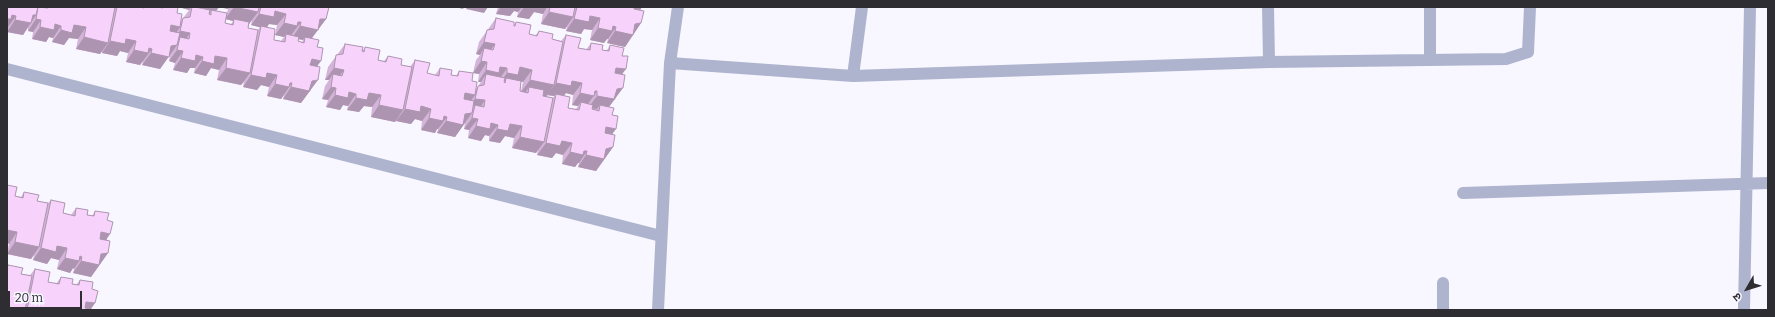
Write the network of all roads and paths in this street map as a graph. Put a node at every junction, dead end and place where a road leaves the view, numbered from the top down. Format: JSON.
{"nodes":[{"id":1,"x":678,"y":7,"type":"edge"},
{"id":2,"x":862,"y":7,"type":"edge"},
{"id":3,"x":1268,"y":7,"type":"edge"},
{"id":4,"x":1430,"y":7,"type":"edge"},
{"id":5,"x":1530,"y":7,"type":"edge"},
{"id":6,"x":1750,"y":7,"type":"edge"},
{"id":7,"x":1430,"y":60,"type":"junction"},
{"id":8,"x":1269,"y":62,"type":"junction"},
{"id":9,"x":670,"y":63,"type":"junction"},
{"id":10,"x":7,"y":69,"type":"edge"},
{"id":11,"x":853,"y":76,"type":"junction"},
{"id":12,"x":1747,"y":183,"type":"junction"},
{"id":13,"x":1768,"y":183,"type":"edge"},
{"id":14,"x":1463,"y":193,"type":"dead end"},
{"id":15,"x":661,"y":236,"type":"junction"},
{"id":16,"x":1443,"y":283,"type":"dead end"},
{"id":17,"x":658,"y":310,"type":"edge"},
{"id":18,"x":1443,"y":310,"type":"edge"},
{"id":19,"x":1744,"y":310,"type":"edge"}],
"edges":[{"from":1,"to":9,"type":"street"},
{"from":2,"to":11,"type":"street"},
{"from":3,"to":8,"type":"street"},
{"from":4,"to":7,"type":"street"},
{"from":5,"to":7,"type":"street"},
{"from":6,"to":12,"type":"street"},
{"from":7,"to":8,"type":"street"},
{"from":8,"to":11,"type":"street"},
{"from":9,"to":11,"type":"street"},
{"from":9,"to":15,"type":"street"},
{"from":10,"to":15,"type":"street"},
{"from":12,"to":13,"type":"street"},
{"from":12,"to":14,"type":"street"},
{"from":12,"to":19,"type":"street"},
{"from":15,"to":17,"type":"street"},
{"from":16,"to":18,"type":"street"}]}
